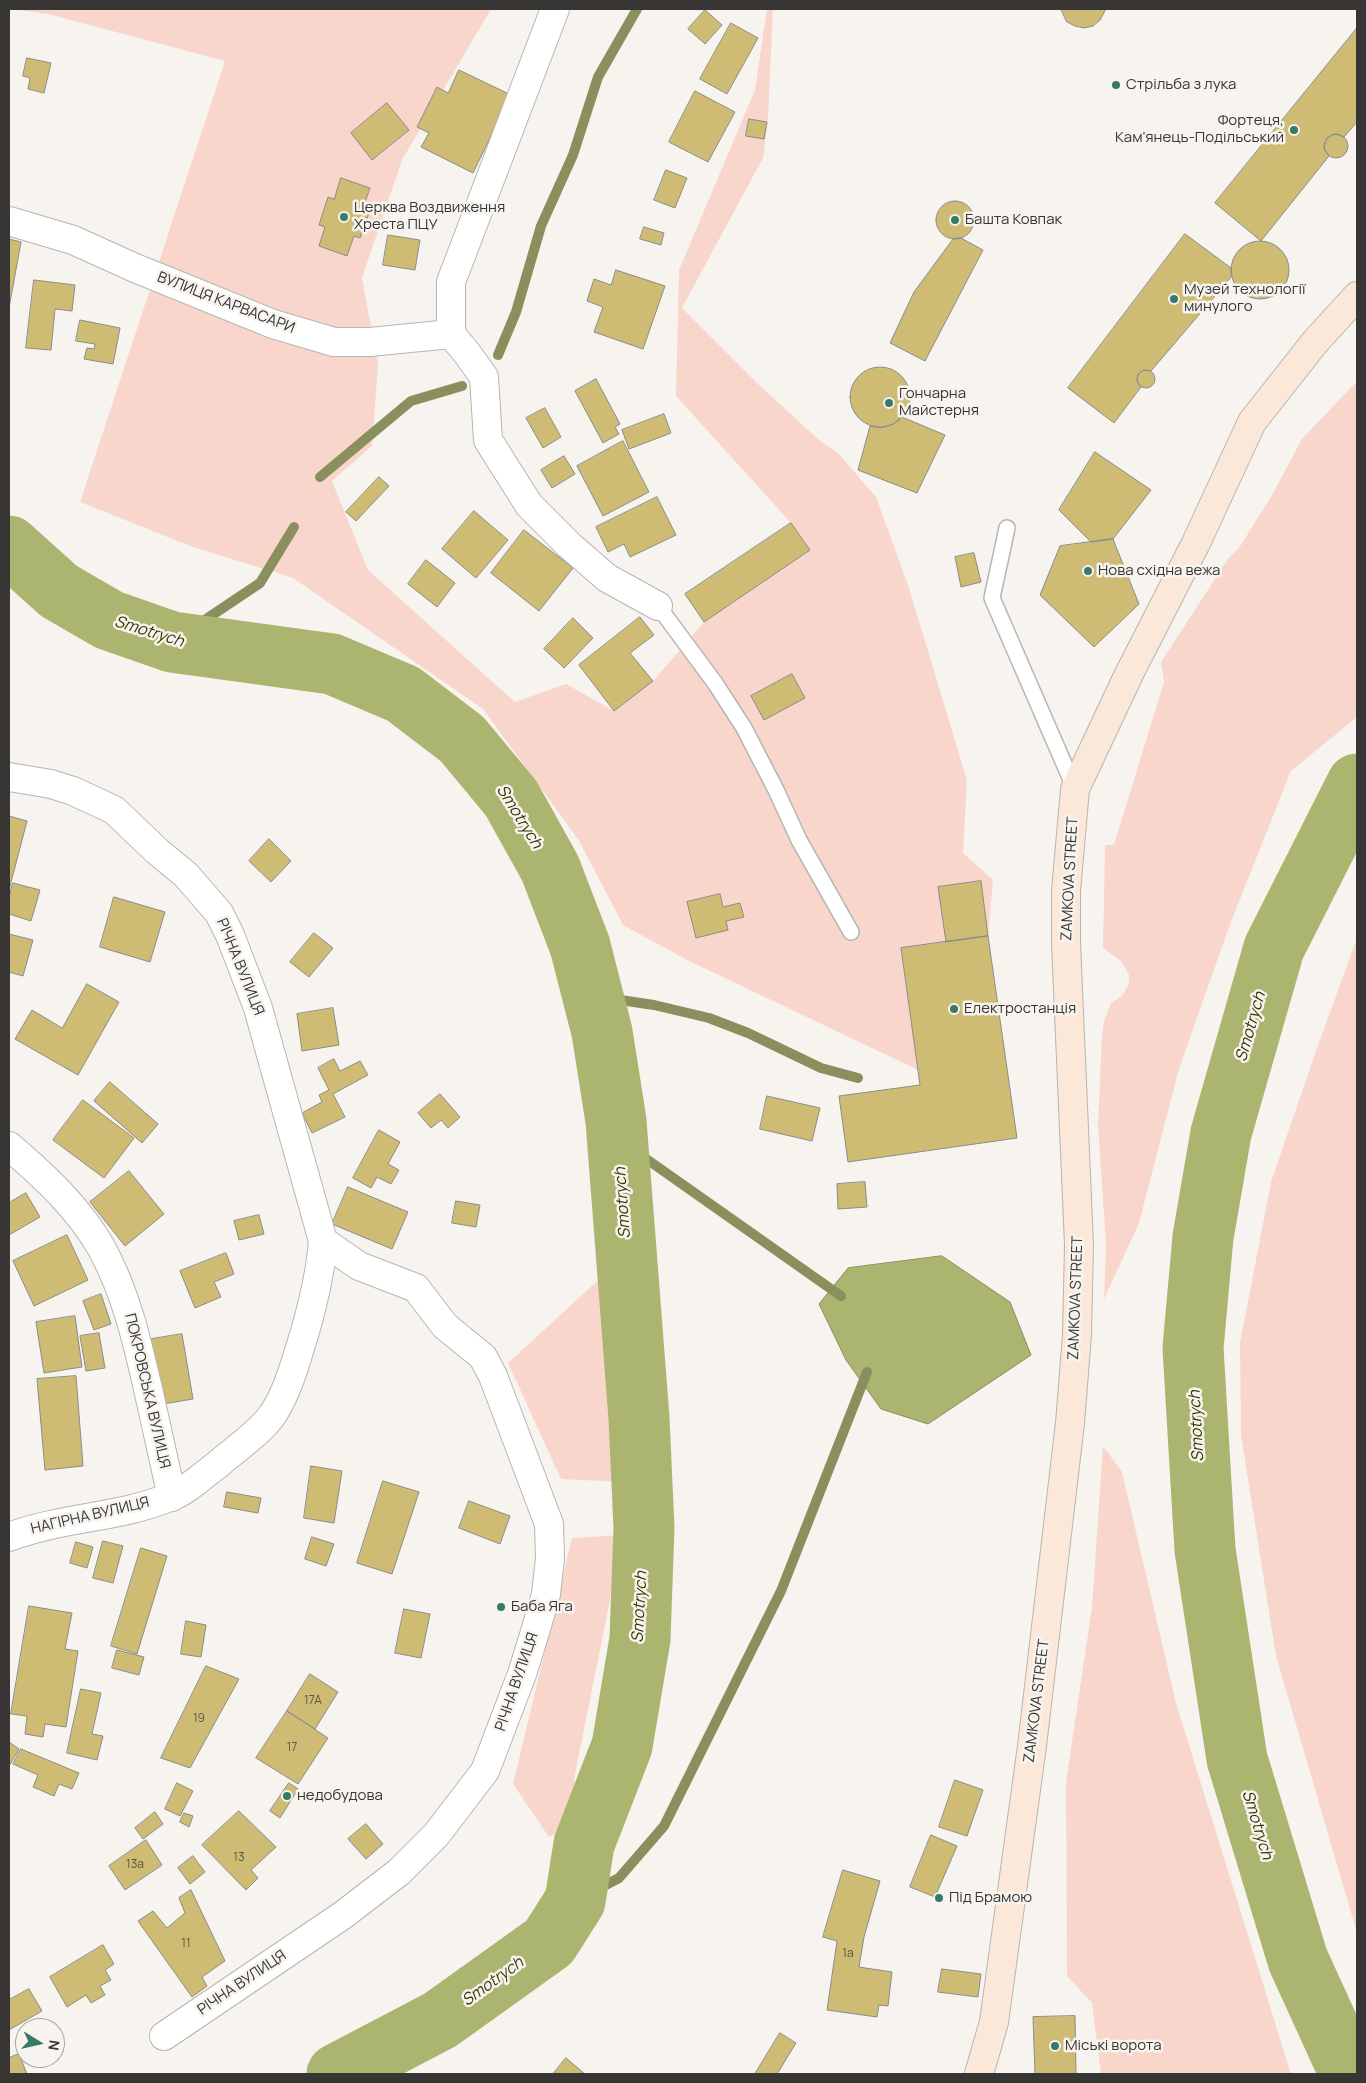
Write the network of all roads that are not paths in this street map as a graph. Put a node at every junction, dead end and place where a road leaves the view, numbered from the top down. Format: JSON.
{"nodes":[{"id":1,"x":555,"y":9,"type":"edge"},
{"id":2,"x":9,"y":221,"type":"edge"},
{"id":3,"x":1357,"y":296,"type":"edge"},
{"id":4,"x":451,"y":334,"type":"junction"},
{"id":5,"x":1007,"y":528,"type":"dead end"},
{"id":6,"x":658,"y":606,"type":"joint"},
{"id":7,"x":9,"y":777,"type":"edge"},
{"id":8,"x":1075,"y":789,"type":"junction"},
{"id":9,"x":851,"y":932,"type":"dead end"},
{"id":10,"x":9,"y":1146,"type":"edge"},
{"id":11,"x":323,"y":1241,"type":"junction"},
{"id":12,"x":172,"y":1497,"type":"junction"},
{"id":13,"x":9,"y":1537,"type":"edge"},
{"id":14,"x":164,"y":2036,"type":"dead end"},
{"id":15,"x":979,"y":2074,"type":"edge"}],
"edges":[{"from":1,"to":4,"type":"street"},
{"from":2,"to":4,"type":"street","name":"ВУЛИЦЯ КАРВАСАРИ"},
{"from":3,"to":8,"type":"main road","name":"ZAMKOVA STREET"},
{"from":4,"to":6,"type":"street"},
{"from":5,"to":8,"type":"lane"},
{"from":6,"to":9,"type":"lane"},
{"from":7,"to":11,"type":"street","name":"РІЧНА ВУЛИЦЯ"},
{"from":8,"to":15,"type":"main road","name":"ZAMKOVA STREET"},
{"from":10,"to":12,"type":"street","name":"ПОКРОВСЬКА ВУЛИЦЯ"},
{"from":11,"to":12,"type":"street","name":"РІЧНА ВУЛИЦЯ"},
{"from":11,"to":14,"type":"street","name":"РІЧНА ВУЛИЦЯ"},
{"from":12,"to":13,"type":"street","name":"НАГІРНА ВУЛИЦЯ"}]}
